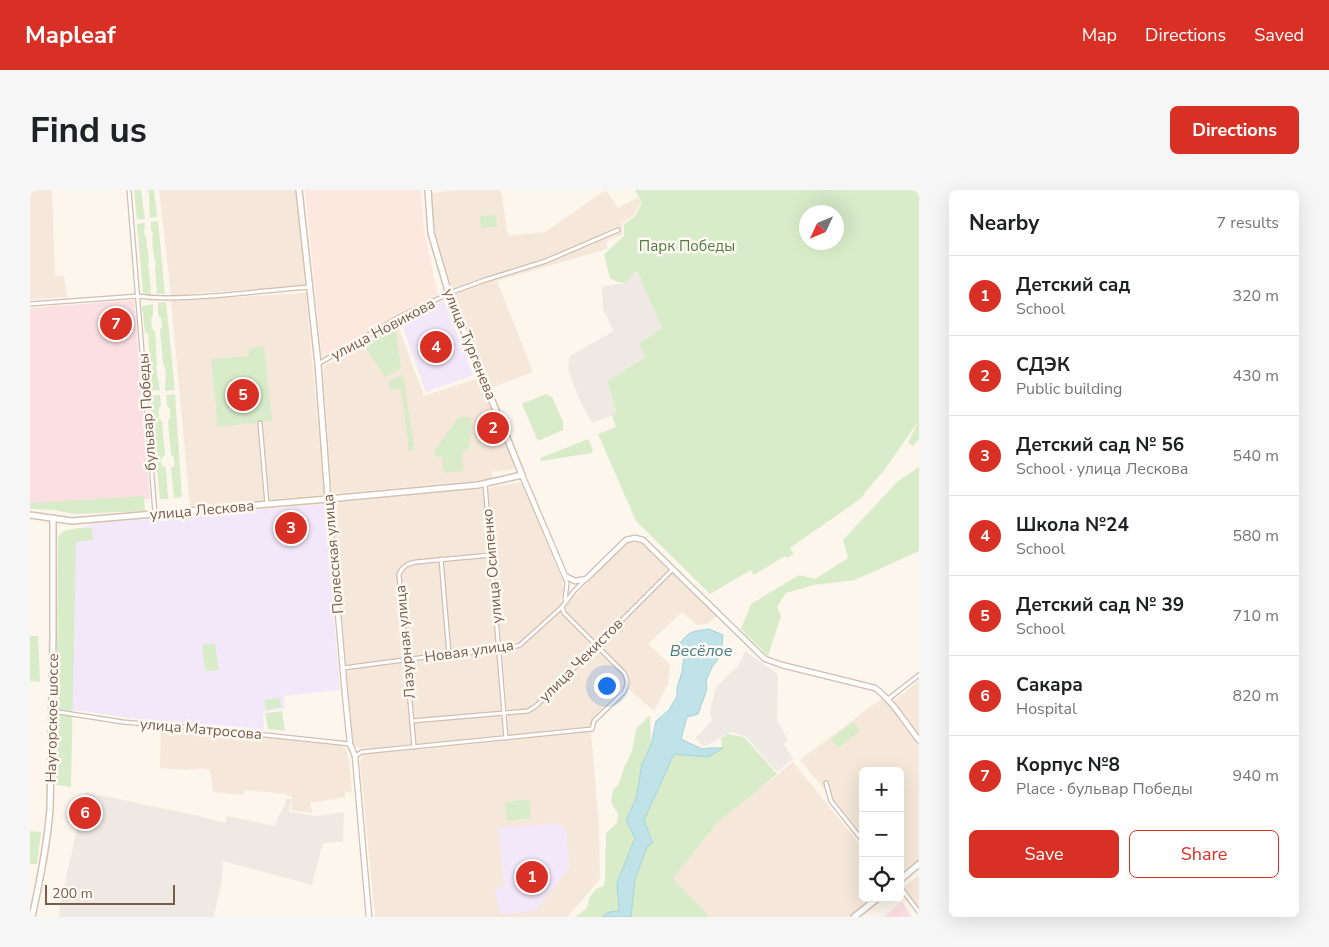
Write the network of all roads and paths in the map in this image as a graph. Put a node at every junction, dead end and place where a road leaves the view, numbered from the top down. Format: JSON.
{"nodes":[{"id":1,"x":129,"y":190,"type":"edge"},
{"id":2,"x":299,"y":190,"type":"edge"},
{"id":3,"x":428,"y":190,"type":"edge"},
{"id":4,"x":618,"y":230,"type":"dead end"},
{"id":5,"x":309,"y":287,"type":"junction"},
{"id":6,"x":448,"y":294,"type":"junction"},
{"id":7,"x":138,"y":296,"type":"junction"},
{"id":8,"x":30,"y":304,"type":"edge"},
{"id":9,"x":318,"y":364,"type":"junction"},
{"id":10,"x":260,"y":423,"type":"dead end"},
{"id":11,"x":522,"y":475,"type":"junction"},
{"id":12,"x":485,"y":484,"type":"junction"},
{"id":13,"x":328,"y":499,"type":"junction"},
{"id":14,"x":267,"y":504,"type":"junction"},
{"id":15,"x":155,"y":514,"type":"junction"},
{"id":16,"x":30,"y":515,"type":"edge"},
{"id":17,"x":53,"y":518,"type":"junction"},
{"id":18,"x":491,"y":555,"type":"junction"},
{"id":19,"x":441,"y":559,"type":"junction"},
{"id":20,"x":673,"y":569,"type":"junction"},
{"id":21,"x":565,"y":576,"type":"junction"},
{"id":22,"x":586,"y":579,"type":"junction"},
{"id":23,"x":565,"y":602,"type":"junction"},
{"id":24,"x":562,"y":607,"type":"junction"},
{"id":25,"x":596,"y":646,"type":"junction"},
{"id":26,"x":499,"y":651,"type":"junction"},
{"id":27,"x":449,"y":654,"type":"junction"},
{"id":28,"x":407,"y":660,"type":"junction"},
{"id":29,"x":342,"y":668,"type":"junction"},
{"id":30,"x":919,"y":674,"type":"edge"},
{"id":31,"x":888,"y":700,"type":"junction"},
{"id":32,"x":52,"y":711,"type":"junction"},
{"id":33,"x":504,"y":712,"type":"junction"},
{"id":34,"x":412,"y":721,"type":"junction"},
{"id":35,"x":918,"y":737,"type":"edge"},
{"id":36,"x":506,"y":738,"type":"junction"},
{"id":37,"x":350,"y":744,"type":"junction"},
{"id":38,"x":414,"y":747,"type":"junction"},
{"id":39,"x":355,"y":756,"type":"junction"},
{"id":40,"x":826,"y":783,"type":"dead end"},
{"id":41,"x":859,"y":835,"type":"edge"},
{"id":42,"x":919,"y":864,"type":"edge"},
{"id":43,"x":904,"y":877,"type":"edge"},
{"id":44,"x":904,"y":892,"type":"edge"},
{"id":45,"x":873,"y":902,"type":"edge"},
{"id":46,"x":919,"y":912,"type":"edge"},
{"id":47,"x":32,"y":917,"type":"edge"},
{"id":48,"x":370,"y":917,"type":"edge"},
{"id":49,"x":854,"y":917,"type":"edge"}],
"edges":[{"from":1,"to":7,"type":"street","name":"бульвар Победы"},
{"from":2,"to":5,"type":"main road","name":"Полесская улица"},
{"from":3,"to":6,"type":"main road","name":"улица Тургенева"},
{"from":4,"to":6,"type":"street","name":"улица Новикова"},
{"from":5,"to":7,"type":"street"},
{"from":5,"to":9,"type":"main road","name":"Полесская улица"},
{"from":6,"to":9,"type":"street","name":"улица Новикова"},
{"from":6,"to":11,"type":"main road","name":"улица Тургенева"},
{"from":7,"to":8,"type":"street"},
{"from":7,"to":15,"type":"street","name":"бульвар Победы"},
{"from":9,"to":13,"type":"main road","name":"Полесская улица"},
{"from":10,"to":14,"type":"street"},
{"from":11,"to":12,"type":"main road","name":"улица Лескова"},
{"from":11,"to":21,"type":"street","name":"улица Тургенева"},
{"from":12,"to":13,"type":"main road","name":"улица Лескова"},
{"from":12,"to":18,"type":"street","name":"улица Осипенко"},
{"from":13,"to":14,"type":"main road","name":"улица Лескова"},
{"from":13,"to":29,"type":"street","name":"Полесская улица"},
{"from":14,"to":15,"type":"main road","name":"улица Лескова"},
{"from":15,"to":17,"type":"main road","name":"улица Лескова"},
{"from":16,"to":17,"type":"main road","name":"улица Лескова"},
{"from":17,"to":32,"type":"main road","name":"Наугорское шоссе"},
{"from":18,"to":19,"type":"street","name":"Лазурная улица"},
{"from":18,"to":26,"type":"street","name":"улица Осипенко"},
{"from":19,"to":27,"type":"street"},
{"from":19,"to":28,"type":"street","name":"Лазурная улица"},
{"from":20,"to":22,"type":"street","name":"Новая улица"},
{"from":20,"to":25,"type":"street","name":"улица Чекистов"},
{"from":20,"to":31,"type":"street"},
{"from":21,"to":22,"type":"street"},
{"from":21,"to":23,"type":"street"},
{"from":22,"to":23,"type":"street","name":"Новая улица"},
{"from":23,"to":24,"type":"street","name":"Новая улица"},
{"from":24,"to":25,"type":"street"},
{"from":24,"to":26,"type":"street","name":"Новая улица"},
{"from":25,"to":33,"type":"street","name":"улица Чекистов"},
{"from":25,"to":36,"type":"street"},
{"from":26,"to":27,"type":"street","name":"Новая улица"},
{"from":26,"to":33,"type":"street","name":"улица Осипенко"},
{"from":27,"to":28,"type":"street","name":"Новая улица"},
{"from":28,"to":29,"type":"street","name":"Новая улица"},
{"from":28,"to":34,"type":"street","name":"Лазурная улица"},
{"from":29,"to":37,"type":"street","name":"Полесская улица"},
{"from":30,"to":31,"type":"street"},
{"from":31,"to":35,"type":"street"},
{"from":32,"to":37,"type":"street","name":"улица Матросова"},
{"from":32,"to":47,"type":"main road","name":"Наугорское шоссе"},
{"from":33,"to":34,"type":"street","name":"улица Чекистов"},
{"from":33,"to":36,"type":"street","name":"улица Осипенко"},
{"from":34,"to":38,"type":"street","name":"Лазурная улица"},
{"from":36,"to":38,"type":"street"},
{"from":37,"to":39,"type":"street","name":"Полесская улица"},
{"from":38,"to":39,"type":"street"},
{"from":39,"to":48,"type":"street","name":"Полесская улица"},
{"from":40,"to":41,"type":"street"},
{"from":42,"to":43,"type":"main road"},
{"from":44,"to":46,"type":"street"},
{"from":45,"to":49,"type":"main road"}]}
